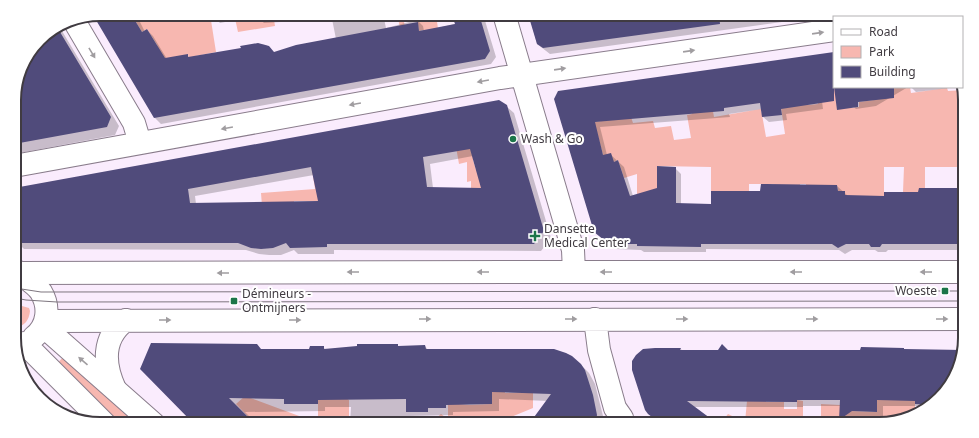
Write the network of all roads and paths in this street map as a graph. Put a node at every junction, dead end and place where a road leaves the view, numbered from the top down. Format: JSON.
{"nodes":[{"id":1,"x":506,"y":21,"type":"edge"},
{"id":2,"x":75,"y":25,"type":"edge"},
{"id":3,"x":833,"y":30,"type":"edge"},
{"id":4,"x":522,"y":75,"type":"junction"},
{"id":5,"x":140,"y":144,"type":"junction"},
{"id":6,"x":21,"y":165,"type":"edge"},
{"id":7,"x":21,"y":272,"type":"edge"},
{"id":8,"x":574,"y":272,"type":"junction"},
{"id":9,"x":958,"y":272,"type":"edge"},
{"id":10,"x":21,"y":275,"type":"edge"},
{"id":11,"x":595,"y":319,"type":"junction"},
{"id":12,"x":958,"y":319,"type":"edge"},
{"id":13,"x":126,"y":320,"type":"junction"},
{"id":14,"x":44,"y":324,"type":"junction"},
{"id":15,"x":21,"y":343,"type":"edge"},
{"id":16,"x":22,"y":345,"type":"edge"},
{"id":17,"x":115,"y":389,"type":"junction"},
{"id":18,"x":93,"y":417,"type":"edge"},
{"id":19,"x":146,"y":417,"type":"edge"},
{"id":20,"x":621,"y":417,"type":"edge"}],
"edges":[{"from":1,"to":4,"type":"street"},
{"from":2,"to":5,"type":"street","one_way":true},
{"from":4,"to":3,"type":"street","one_way":true},
{"from":4,"to":5,"type":"street","one_way":true},
{"from":4,"to":8,"type":"street"},
{"from":5,"to":6,"type":"street"},
{"from":8,"to":7,"type":"street","one_way":true},
{"from":9,"to":8,"type":"street","one_way":true},
{"from":10,"to":14,"type":"street"},
{"from":11,"to":12,"type":"street","one_way":true},
{"from":13,"to":11,"type":"street","one_way":true},
{"from":11,"to":20,"type":"street"},
{"from":13,"to":14,"type":"street"},
{"from":13,"to":17,"type":"street"},
{"from":14,"to":15,"type":"street"},
{"from":17,"to":14,"type":"street","one_way":true},
{"from":16,"to":18,"type":"street"},
{"from":17,"to":19,"type":"street"}]}
